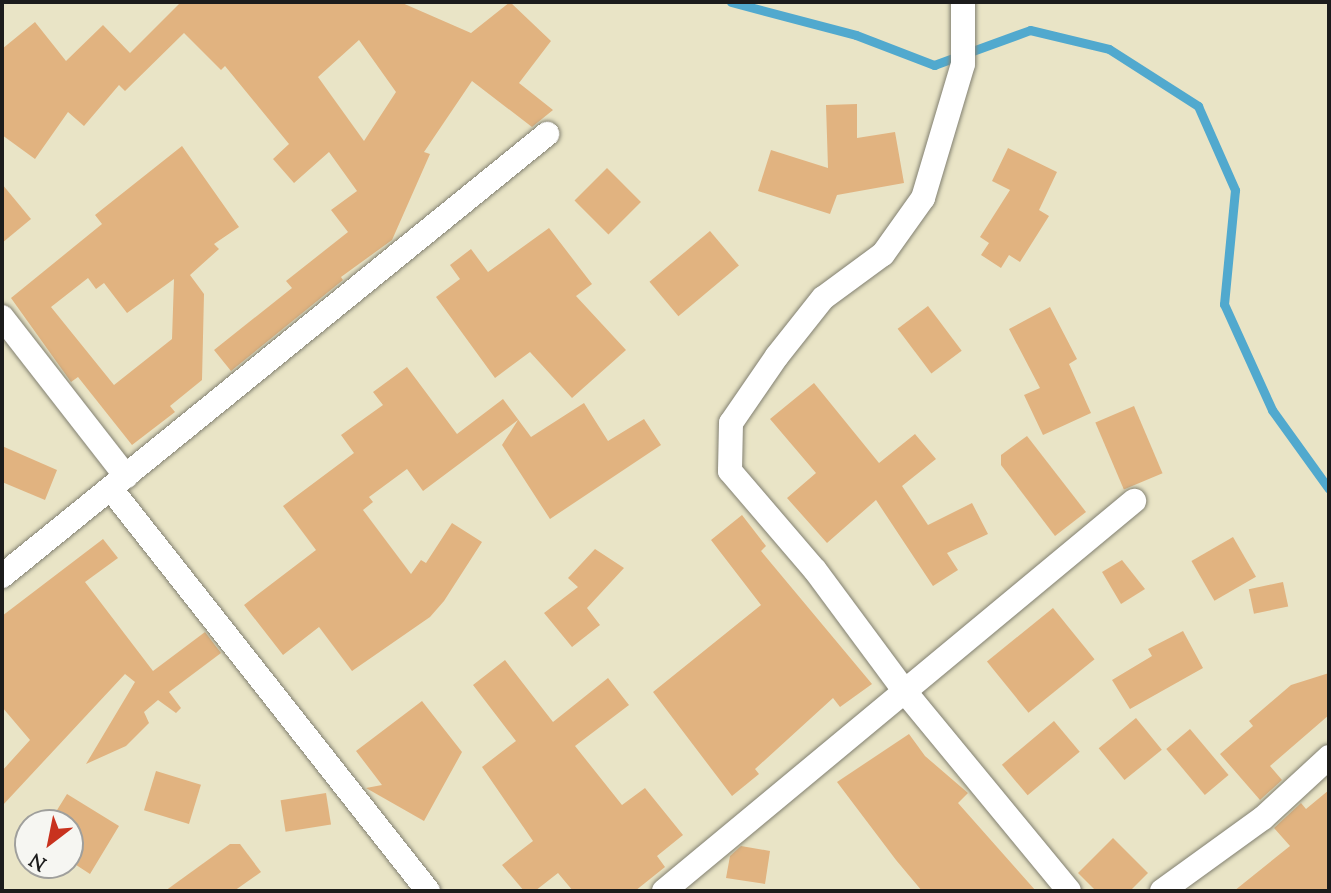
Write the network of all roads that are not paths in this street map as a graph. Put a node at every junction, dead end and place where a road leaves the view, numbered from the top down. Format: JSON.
{"nodes":[{"id":1,"x":963,"y":2,"type":"edge"},
{"id":2,"x":547,"y":134,"type":"dead end"},
{"id":3,"x":2,"y":317,"type":"edge"},
{"id":4,"x":118,"y":482,"type":"junction"},
{"id":5,"x":1134,"y":500,"type":"dead end"},
{"id":6,"x":2,"y":576,"type":"edge"},
{"id":7,"x":906,"y":693,"type":"junction"},
{"id":8,"x":1329,"y":757,"type":"edge"},
{"id":9,"x":428,"y":891,"type":"edge"},
{"id":10,"x":664,"y":891,"type":"edge"},
{"id":11,"x":1069,"y":891,"type":"edge"},
{"id":12,"x":1162,"y":891,"type":"edge"}],
"edges":[{"from":1,"to":7,"type":"street"},
{"from":2,"to":4,"type":"street"},
{"from":3,"to":4,"type":"street"},
{"from":4,"to":6,"type":"street"},
{"from":4,"to":9,"type":"street"},
{"from":5,"to":7,"type":"street"},
{"from":7,"to":10,"type":"street"},
{"from":7,"to":11,"type":"street"},
{"from":8,"to":12,"type":"street"}]}
